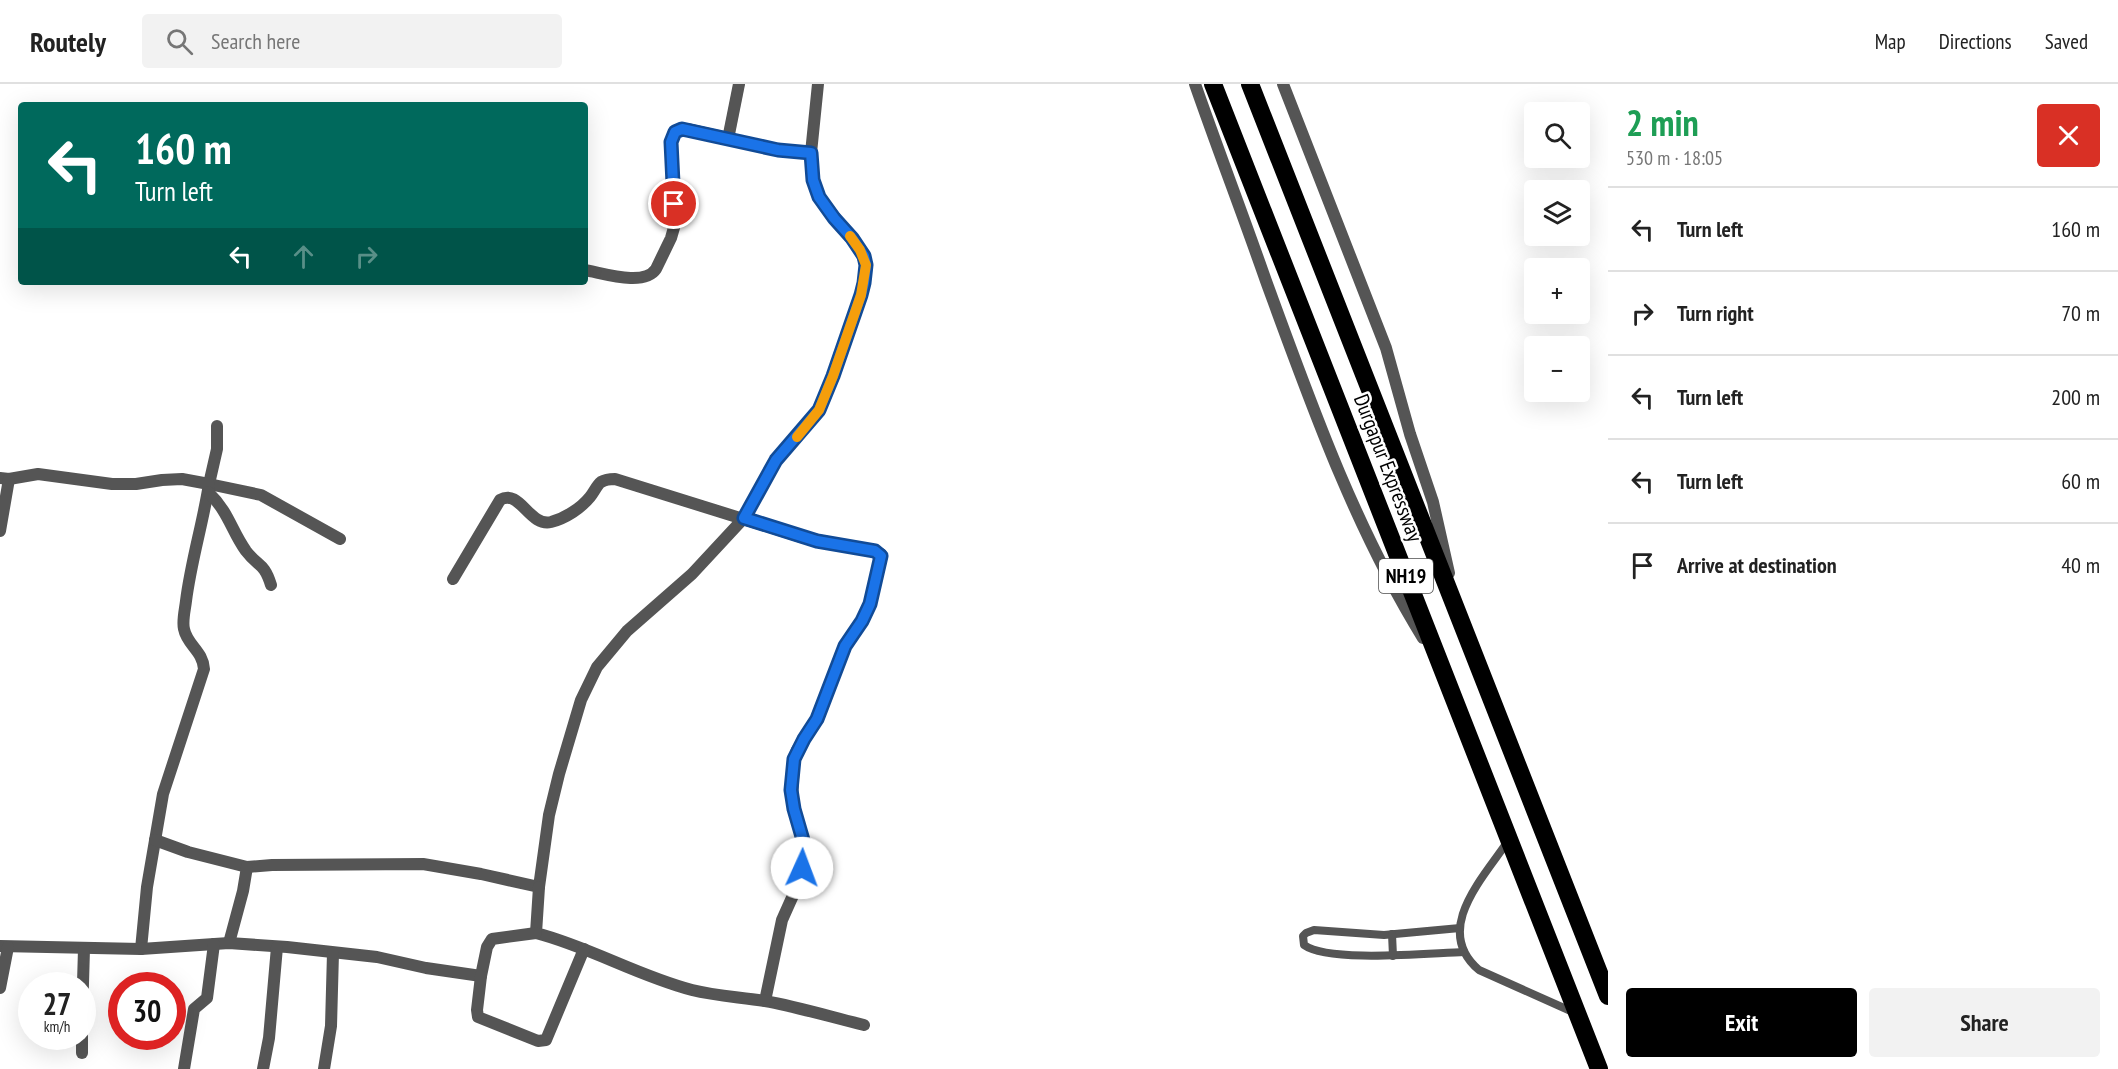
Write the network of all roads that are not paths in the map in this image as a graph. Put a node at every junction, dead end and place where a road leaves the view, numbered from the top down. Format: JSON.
{"nodes":[{"id":1,"x":739,"y":84,"type":"edge"},
{"id":2,"x":818,"y":84,"type":"edge"},
{"id":3,"x":1195,"y":84,"type":"edge"},
{"id":4,"x":1213,"y":84,"type":"edge"},
{"id":5,"x":1250,"y":84,"type":"edge"},
{"id":6,"x":1283,"y":84,"type":"edge"},
{"id":7,"x":728,"y":139,"type":"junction"},
{"id":8,"x":811,"y":153,"type":"junction"},
{"id":9,"x":588,"y":270,"type":"edge"},
{"id":10,"x":217,"y":426,"type":"dead end"},
{"id":11,"x":5,"y":479,"type":"edge"},
{"id":12,"x":208,"y":488,"type":"junction"},
{"id":13,"x":744,"y":518,"type":"junction"},
{"id":14,"x":0,"y":531,"type":"edge"},
{"id":15,"x":340,"y":539,"type":"dead end"},
{"id":16,"x":453,"y":579,"type":"dead end"},
{"id":17,"x":271,"y":585,"type":"dead end"},
{"id":18,"x":1460,"y":621,"type":"junction"},
{"id":19,"x":1444,"y":672,"type":"junction"},
{"id":20,"x":155,"y":840,"type":"junction"},
{"id":21,"x":1509,"y":840,"type":"junction"},
{"id":22,"x":247,"y":867,"type":"junction"},
{"id":23,"x":538,"y":887,"type":"junction"},
{"id":24,"x":1460,"y":927,"type":"junction"},
{"id":25,"x":536,"y":933,"type":"junction"},
{"id":26,"x":1392,"y":934,"type":"junction"},
{"id":27,"x":229,"y":943,"type":"junction"},
{"id":28,"x":214,"y":944,"type":"junction"},
{"id":29,"x":4,"y":946,"type":"edge"},
{"id":30,"x":277,"y":947,"type":"junction"},
{"id":31,"x":84,"y":949,"type":"junction"},
{"id":32,"x":141,"y":949,"type":"junction"},
{"id":33,"x":584,"y":949,"type":"junction"},
{"id":34,"x":1464,"y":952,"type":"junction"},
{"id":35,"x":333,"y":953,"type":"junction"},
{"id":36,"x":1393,"y":956,"type":"junction"},
{"id":37,"x":83,"y":972,"type":"edge"},
{"id":38,"x":481,"y":976,"type":"junction"},
{"id":39,"x":0,"y":988,"type":"edge"},
{"id":40,"x":1608,"y":996,"type":"edge"},
{"id":41,"x":765,"y":1001,"type":"junction"},
{"id":42,"x":1577,"y":1014,"type":"junction"},
{"id":43,"x":864,"y":1025,"type":"dead end"},
{"id":44,"x":184,"y":1069,"type":"edge"},
{"id":45,"x":263,"y":1069,"type":"edge"},
{"id":46,"x":324,"y":1069,"type":"edge"},
{"id":47,"x":1599,"y":1069,"type":"edge"}],
"edges":[{"from":1,"to":7,"type":"street"},
{"from":2,"to":8,"type":"street"},
{"from":3,"to":19,"type":"street"},
{"from":4,"to":19,"type":"highway","name":"Durgapur Expressway","number":"NH19"},
{"from":5,"to":18,"type":"highway","name":"Durgapur Expressway","number":"NH19"},
{"from":6,"to":18,"type":"street"},
{"from":7,"to":8,"type":"street"},
{"from":7,"to":9,"type":"street"},
{"from":8,"to":13,"type":"street"},
{"from":10,"to":12,"type":"street"},
{"from":11,"to":12,"type":"street"},
{"from":11,"to":14,"type":"street"},
{"from":12,"to":15,"type":"street"},
{"from":12,"to":17,"type":"street"},
{"from":12,"to":20,"type":"street"},
{"from":13,"to":16,"type":"street"},
{"from":13,"to":23,"type":"street"},
{"from":13,"to":41,"type":"street"},
{"from":18,"to":40,"type":"highway","name":"Durgapur Expressway","number":"NH19"},
{"from":19,"to":21,"type":"highway","name":"Durgapur Expressway","number":"NH19"},
{"from":20,"to":22,"type":"street"},
{"from":20,"to":32,"type":"street"},
{"from":21,"to":24,"type":"lane"},
{"from":21,"to":42,"type":"highway","name":"Durgapur Expressway","number":"NH19"},
{"from":22,"to":23,"type":"street"},
{"from":22,"to":27,"type":"street"},
{"from":23,"to":25,"type":"street"},
{"from":24,"to":26,"type":"lane"},
{"from":24,"to":34,"type":"lane"},
{"from":25,"to":33,"type":"street"},
{"from":25,"to":38,"type":"street"},
{"from":26,"to":36,"type":"lane"},
{"from":26,"to":36,"type":"lane"},
{"from":27,"to":28,"type":"street"},
{"from":27,"to":30,"type":"street"},
{"from":28,"to":32,"type":"street"},
{"from":28,"to":44,"type":"street"},
{"from":29,"to":31,"type":"street"},
{"from":29,"to":39,"type":"street"},
{"from":30,"to":35,"type":"street"},
{"from":30,"to":45,"type":"street"},
{"from":31,"to":32,"type":"street"},
{"from":31,"to":37,"type":"street"},
{"from":33,"to":38,"type":"street"},
{"from":33,"to":41,"type":"street"},
{"from":34,"to":36,"type":"lane"},
{"from":34,"to":42,"type":"lane"},
{"from":35,"to":38,"type":"street"},
{"from":35,"to":46,"type":"street"},
{"from":41,"to":43,"type":"street"},
{"from":42,"to":47,"type":"highway","name":"Durgapur Expressway","number":"NH19"}]}
